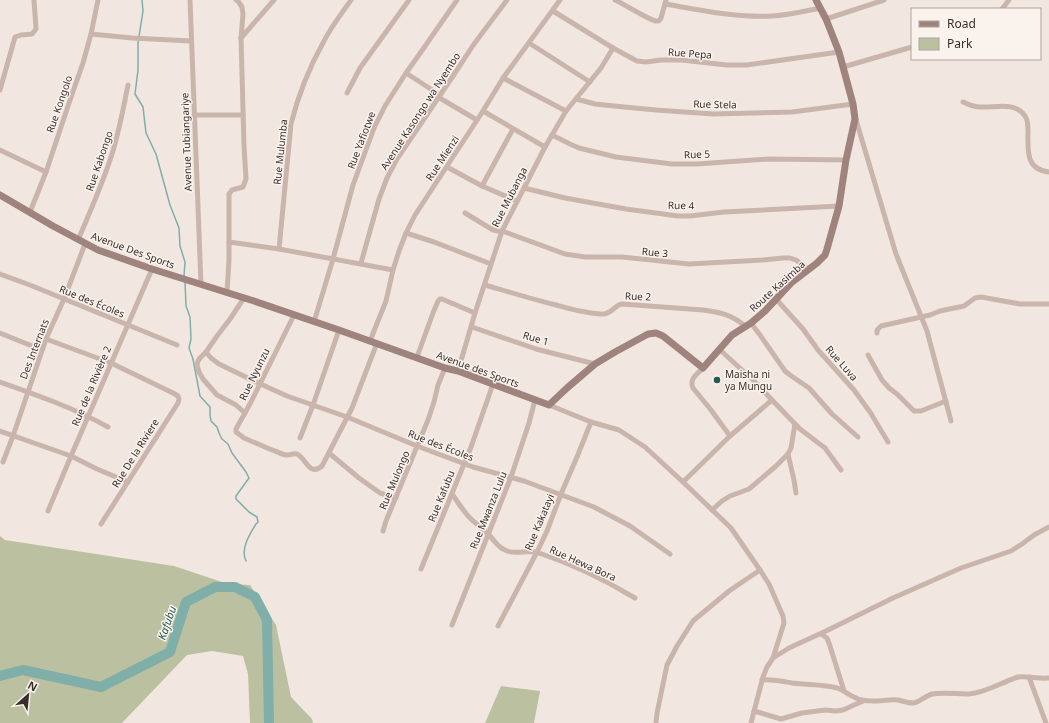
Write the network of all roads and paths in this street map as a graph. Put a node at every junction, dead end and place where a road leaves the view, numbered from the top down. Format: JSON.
{"nodes":[{"id":1,"x":34,"y":0,"type":"edge"},
{"id":2,"x":98,"y":0,"type":"edge"},
{"id":3,"x":190,"y":0,"type":"edge"},
{"id":4,"x":236,"y":0,"type":"edge"},
{"id":5,"x":274,"y":0,"type":"edge"},
{"id":6,"x":409,"y":0,"type":"edge"},
{"id":7,"x":458,"y":0,"type":"edge"},
{"id":8,"x":507,"y":0,"type":"edge"},
{"id":9,"x":560,"y":0,"type":"edge"},
{"id":10,"x":616,"y":0,"type":"edge"},
{"id":11,"x":816,"y":0,"type":"edge"},
{"id":12,"x":884,"y":0,"type":"edge"},
{"id":13,"x":1009,"y":0,"type":"edge"},
{"id":14,"x":349,"y":1,"type":"edge"},
{"id":15,"x":666,"y":2,"type":"edge"},
{"id":16,"x":821,"y":8,"type":"junction"},
{"id":17,"x":1003,"y":8,"type":"edge"},
{"id":18,"x":553,"y":10,"type":"junction"},
{"id":19,"x":826,"y":19,"type":"junction"},
{"id":20,"x":91,"y":34,"type":"junction"},
{"id":21,"x":242,"y":38,"type":"junction"},
{"id":22,"x":191,"y":41,"type":"junction"},
{"id":23,"x":529,"y":43,"type":"junction"},
{"id":24,"x":911,"y":47,"type":"edge"},
{"id":25,"x":613,"y":48,"type":"junction"},
{"id":26,"x":839,"y":52,"type":"junction"},
{"id":27,"x":843,"y":66,"type":"junction"},
{"id":28,"x":406,"y":73,"type":"junction"},
{"id":29,"x":503,"y":78,"type":"junction"},
{"id":30,"x":590,"y":82,"type":"junction"},
{"id":31,"x":128,"y":85,"type":"dead end"},
{"id":32,"x":0,"y":90,"type":"edge"},
{"id":33,"x":347,"y":93,"type":"dead end"},
{"id":34,"x":439,"y":96,"type":"junction"},
{"id":35,"x":576,"y":99,"type":"junction"},
{"id":36,"x":963,"y":102,"type":"dead end"},
{"id":37,"x":853,"y":104,"type":"junction"},
{"id":38,"x":483,"y":111,"type":"junction"},
{"id":39,"x":566,"y":111,"type":"junction"},
{"id":40,"x":194,"y":115,"type":"junction"},
{"id":41,"x":243,"y":116,"type":"junction"},
{"id":42,"x":856,"y":119,"type":"junction"},
{"id":43,"x":478,"y":120,"type":"junction"},
{"id":44,"x":513,"y":129,"type":"junction"},
{"id":45,"x":552,"y":135,"type":"junction"},
{"id":46,"x":544,"y":147,"type":"junction"},
{"id":47,"x":0,"y":150,"type":"edge"},
{"id":48,"x":846,"y":160,"type":"junction"},
{"id":49,"x":447,"y":167,"type":"junction"},
{"id":50,"x":46,"y":172,"type":"junction"},
{"id":51,"x":1049,"y":172,"type":"edge"},
{"id":52,"x":482,"y":186,"type":"junction"},
{"id":53,"x":524,"y":188,"type":"junction"},
{"id":54,"x":0,"y":195,"type":"edge"},
{"id":55,"x":517,"y":201,"type":"junction"},
{"id":56,"x":839,"y":206,"type":"junction"},
{"id":57,"x":30,"y":212,"type":"junction"},
{"id":58,"x":465,"y":213,"type":"dead end"},
{"id":59,"x":502,"y":230,"type":"junction"},
{"id":60,"x":406,"y":233,"type":"junction"},
{"id":61,"x":78,"y":240,"type":"junction"},
{"id":62,"x":228,"y":242,"type":"junction"},
{"id":63,"x":85,"y":244,"type":"junction"},
{"id":64,"x":279,"y":249,"type":"junction"},
{"id":65,"x":333,"y":259,"type":"junction"},
{"id":66,"x":361,"y":263,"type":"junction"},
{"id":67,"x":491,"y":264,"type":"junction"},
{"id":68,"x":152,"y":269,"type":"junction"},
{"id":69,"x":808,"y":269,"type":"junction"},
{"id":70,"x":393,"y":270,"type":"junction"},
{"id":71,"x":0,"y":274,"type":"edge"},
{"id":72,"x":185,"y":279,"type":"joint"},
{"id":73,"x":201,"y":284,"type":"junction"},
{"id":74,"x":485,"y":285,"type":"junction"},
{"id":75,"x":227,"y":293,"type":"junction"},
{"id":76,"x":244,"y":298,"type":"junction"},
{"id":77,"x":64,"y":299,"type":"junction"},
{"id":78,"x":776,"y":299,"type":"junction"},
{"id":79,"x":1049,"y":304,"type":"edge"},
{"id":80,"x":475,"y":313,"type":"junction"},
{"id":81,"x":294,"y":315,"type":"junction"},
{"id":82,"x":922,"y":316,"type":"junction"},
{"id":83,"x":314,"y":322,"type":"junction"},
{"id":84,"x":748,"y":324,"type":"junction"},
{"id":85,"x":127,"y":325,"type":"junction"},
{"id":86,"x":472,"y":327,"type":"junction"},
{"id":87,"x":339,"y":330,"type":"junction"},
{"id":88,"x":877,"y":333,"type":"dead end"},
{"id":89,"x":0,"y":334,"type":"edge"},
{"id":90,"x":46,"y":339,"type":"junction"},
{"id":91,"x":373,"y":342,"type":"junction"},
{"id":92,"x":177,"y":345,"type":"dead end"},
{"id":93,"x":719,"y":349,"type":"junction"},
{"id":94,"x":42,"y":350,"type":"junction"},
{"id":95,"x":206,"y":352,"type":"junction"},
{"id":96,"x":868,"y":355,"type":"dead end"},
{"id":97,"x":417,"y":357,"type":"junction"},
{"id":98,"x":111,"y":363,"type":"junction"},
{"id":99,"x":595,"y":364,"type":"junction"},
{"id":100,"x":445,"y":368,"type":"junction"},
{"id":101,"x":703,"y":368,"type":"junction"},
{"id":102,"x":458,"y":371,"type":"junction"},
{"id":103,"x":0,"y":382,"type":"edge"},
{"id":104,"x":260,"y":384,"type":"junction"},
{"id":105,"x":493,"y":384,"type":"junction"},
{"id":106,"x":28,"y":392,"type":"junction"},
{"id":107,"x":535,"y":400,"type":"junction"},
{"id":108,"x":772,"y":400,"type":"junction"},
{"id":109,"x":946,"y":401,"type":"junction"},
{"id":110,"x":313,"y":405,"type":"junction"},
{"id":111,"x":549,"y":405,"type":"junction"},
{"id":112,"x":245,"y":413,"type":"junction"},
{"id":113,"x":88,"y":416,"type":"junction"},
{"id":114,"x":347,"y":417,"type":"junction"},
{"id":115,"x":591,"y":422,"type":"junction"},
{"id":116,"x":951,"y":422,"type":"dead end"},
{"id":117,"x":795,"y":424,"type":"junction"},
{"id":118,"x":108,"y":427,"type":"dead end"},
{"id":119,"x":0,"y":431,"type":"edge"},
{"id":120,"x":13,"y":436,"type":"junction"},
{"id":121,"x":730,"y":436,"type":"junction"},
{"id":122,"x":858,"y":437,"type":"dead end"},
{"id":123,"x":300,"y":438,"type":"dead end"},
{"id":124,"x":888,"y":442,"type":"dead end"},
{"id":125,"x":417,"y":446,"type":"junction"},
{"id":126,"x":329,"y":453,"type":"junction"},
{"id":127,"x":788,"y":454,"type":"junction"},
{"id":128,"x":71,"y":456,"type":"junction"},
{"id":129,"x":3,"y":462,"type":"dead end"},
{"id":130,"x":464,"y":463,"type":"junction"},
{"id":131,"x":322,"y":466,"type":"joint"},
{"id":132,"x":841,"y":470,"type":"dead end"},
{"id":133,"x":511,"y":477,"type":"junction"},
{"id":134,"x":128,"y":482,"type":"junction"},
{"id":135,"x":683,"y":482,"type":"junction"},
{"id":136,"x":796,"y":493,"type":"dead end"},
{"id":137,"x":452,"y":494,"type":"junction"},
{"id":138,"x":560,"y":494,"type":"junction"},
{"id":139,"x":396,"y":498,"type":"junction"},
{"id":140,"x":712,"y":510,"type":"junction"},
{"id":141,"x":48,"y":511,"type":"dead end"},
{"id":142,"x":101,"y":524,"type":"dead end"},
{"id":143,"x":1049,"y":527,"type":"edge"},
{"id":144,"x":383,"y":531,"type":"dead end"},
{"id":145,"x":488,"y":533,"type":"junction"},
{"id":146,"x":537,"y":552,"type":"junction"},
{"id":147,"x":670,"y":554,"type":"dead end"},
{"id":148,"x":421,"y":569,"type":"dead end"},
{"id":149,"x":760,"y":570,"type":"junction"},
{"id":150,"x":635,"y":598,"type":"dead end"},
{"id":151,"x":452,"y":625,"type":"dead end"},
{"id":152,"x":498,"y":626,"type":"dead end"},
{"id":153,"x":821,"y":634,"type":"junction"},
{"id":154,"x":773,"y":658,"type":"junction"},
{"id":155,"x":1029,"y":677,"type":"junction"},
{"id":156,"x":1049,"y":678,"type":"edge"},
{"id":157,"x":762,"y":680,"type":"junction"},
{"id":158,"x":844,"y":691,"type":"junction"},
{"id":159,"x":863,"y":700,"type":"junction"},
{"id":160,"x":754,"y":711,"type":"junction"},
{"id":161,"x":656,"y":723,"type":"edge"},
{"id":162,"x":751,"y":723,"type":"edge"},
{"id":163,"x":1046,"y":723,"type":"edge"}],
"edges":[{"from":1,"to":32,"type":"street"},
{"from":2,"to":20,"type":"street","name":"Rue Kongolo"},
{"from":3,"to":22,"type":"street","name":"Avenue Tubiangariye"},
{"from":4,"to":21,"type":"street"},
{"from":5,"to":21,"type":"street"},
{"from":6,"to":33,"type":"street"},
{"from":7,"to":28,"type":"street","name":"Rue Yafiotwe"},
{"from":8,"to":34,"type":"street","name":"Avenue Kasongo wa Nyembo"},
{"from":9,"to":18,"type":"street","name":"Rue Mienzi"},
{"from":10,"to":15,"type":"street"},
{"from":11,"to":16,"type":"street","name":"Route Kasimba"},
{"from":12,"to":19,"type":"street"},
{"from":13,"to":17,"type":"street"},
{"from":14,"to":64,"type":"street","name":"Rue Mulumba"},
{"from":15,"to":16,"type":"street"},
{"from":16,"to":19,"type":"street","name":"Route Kasimba"},
{"from":18,"to":23,"type":"street","name":"Rue Mienzi"},
{"from":18,"to":25,"type":"street","name":"Rue Pepa"},
{"from":19,"to":26,"type":"street","name":"Route Kasimba"},
{"from":20,"to":22,"type":"street"},
{"from":20,"to":50,"type":"street","name":"Rue Kongolo"},
{"from":21,"to":41,"type":"street"},
{"from":22,"to":40,"type":"street","name":"Avenue Tubiangariye"},
{"from":23,"to":29,"type":"street","name":"Rue Mienzi"},
{"from":23,"to":30,"type":"street"},
{"from":24,"to":27,"type":"street"},
{"from":25,"to":26,"type":"street","name":"Rue Pepa"},
{"from":25,"to":30,"type":"street","name":"Rue Mubanga"},
{"from":26,"to":27,"type":"street","name":"Route Kasimba"},
{"from":27,"to":37,"type":"street","name":"Route Kasimba"},
{"from":28,"to":34,"type":"street"},
{"from":28,"to":65,"type":"street","name":"Rue Yafiotwe"},
{"from":29,"to":38,"type":"street","name":"Rue Mienzi"},
{"from":29,"to":39,"type":"street"},
{"from":30,"to":35,"type":"street","name":"Rue Mubanga"},
{"from":31,"to":61,"type":"street","name":"Rue Kabongo"},
{"from":34,"to":43,"type":"street"},
{"from":34,"to":66,"type":"street","name":"Avenue Kasongo wa Nyembo"},
{"from":35,"to":37,"type":"street","name":"Rue Stela"},
{"from":35,"to":39,"type":"street","name":"Rue Mubanga"},
{"from":36,"to":51,"type":"street"},
{"from":37,"to":42,"type":"street","name":"Route Kasimba"},
{"from":38,"to":43,"type":"street","name":"Rue Mienzi"},
{"from":38,"to":44,"type":"street"},
{"from":39,"to":45,"type":"street","name":"Rue Mubanga"},
{"from":40,"to":41,"type":"street"},
{"from":40,"to":73,"type":"street","name":"Avenue Tubiangariye"},
{"from":41,"to":62,"type":"street"},
{"from":42,"to":48,"type":"street","name":"Route Kasimba"},
{"from":42,"to":82,"type":"street","name":"Route Kasimba"},
{"from":43,"to":49,"type":"street","name":"Rue Mienzi"},
{"from":44,"to":46,"type":"street"},
{"from":44,"to":52,"type":"street"},
{"from":45,"to":46,"type":"street","name":"Rue Mubanga"},
{"from":45,"to":48,"type":"street","name":"Rue 5"},
{"from":46,"to":53,"type":"street","name":"Rue Mubanga"},
{"from":47,"to":50,"type":"street"},
{"from":48,"to":56,"type":"street","name":"Route Kasimba"},
{"from":49,"to":52,"type":"street"},
{"from":49,"to":60,"type":"street","name":"Rue Mienzi"},
{"from":50,"to":57,"type":"street","name":"Rue Kongolo"},
{"from":52,"to":55,"type":"street"},
{"from":53,"to":55,"type":"street","name":"Rue Mubanga"},
{"from":53,"to":56,"type":"street","name":"Rue 4"},
{"from":54,"to":57,"type":"street","name":"Avenue des Sports"},
{"from":55,"to":59,"type":"street","name":"Rue Mubanga"},
{"from":56,"to":69,"type":"street","name":"Route Kasimba"},
{"from":57,"to":61,"type":"street","name":"Avenue des Sports"},
{"from":58,"to":59,"type":"street","name":"Rue 3"},
{"from":59,"to":67,"type":"street","name":"Rue Mubanga"},
{"from":59,"to":69,"type":"street","name":"Rue 3"},
{"from":60,"to":67,"type":"street"},
{"from":60,"to":70,"type":"street","name":"Rue Mienzi"},
{"from":61,"to":63,"type":"street","name":"Avenue Des Sports"},
{"from":62,"to":64,"type":"street"},
{"from":62,"to":75,"type":"street"},
{"from":63,"to":68,"type":"street","name":"Avenue Des Sports"},
{"from":63,"to":77,"type":"street","name":"Des Internats"},
{"from":64,"to":65,"type":"street"},
{"from":65,"to":66,"type":"street"},
{"from":65,"to":83,"type":"street","name":"Rue Yafiotwe"},
{"from":66,"to":70,"type":"street"},
{"from":67,"to":74,"type":"street","name":"Rue Mubanga"},
{"from":68,"to":72,"type":"street","name":"Avenue Des Sports"},
{"from":68,"to":85,"type":"street","name":"Rue de la Rivière 2"},
{"from":69,"to":78,"type":"street","name":"Route Kasimba"},
{"from":70,"to":91,"type":"street","name":"Rue Mienzi"},
{"from":71,"to":77,"type":"street","name":"Rue des Écoles"},
{"from":72,"to":73,"type":"street","name":"Avenue des Sports"},
{"from":73,"to":75,"type":"street","name":"Avenue des Sports"},
{"from":74,"to":80,"type":"street","name":"Rue Mubanga"},
{"from":74,"to":84,"type":"street","name":"Rue 2"},
{"from":75,"to":76,"type":"street","name":"Avenue des Sports"},
{"from":76,"to":81,"type":"street","name":"Avenue des Sports"},
{"from":76,"to":95,"type":"street"},
{"from":77,"to":85,"type":"street","name":"Rue des Écoles"},
{"from":77,"to":90,"type":"street","name":"Des Internats"},
{"from":78,"to":84,"type":"street","name":"Route Kasimba"},
{"from":78,"to":124,"type":"street","name":"Rue Luva"},
{"from":79,"to":82,"type":"street"},
{"from":80,"to":86,"type":"street","name":"Rue Mubanga"},
{"from":80,"to":97,"type":"street"},
{"from":81,"to":83,"type":"street","name":"Avenue des Sports"},
{"from":81,"to":104,"type":"street","name":"Rue Nyunzu"},
{"from":82,"to":88,"type":"street"},
{"from":82,"to":109,"type":"street","name":"Route Kasimba"},
{"from":83,"to":87,"type":"street","name":"Avenue des Sports"},
{"from":84,"to":93,"type":"street","name":"Route Kasimba"},
{"from":84,"to":122,"type":"street","name":"Rue 2"},
{"from":85,"to":92,"type":"street","name":"Rue des Écoles"},
{"from":85,"to":98,"type":"street","name":"Rue de la Rivière 2"},
{"from":86,"to":99,"type":"street","name":"Rue 1"},
{"from":86,"to":102,"type":"street","name":"Rue Mubanga"},
{"from":87,"to":91,"type":"street","name":"Avenue des Sports"},
{"from":87,"to":110,"type":"street"},
{"from":89,"to":94,"type":"street"},
{"from":90,"to":94,"type":"street","name":"Des Internats"},
{"from":90,"to":98,"type":"street"},
{"from":91,"to":97,"type":"street","name":"Avenue des Sports"},
{"from":91,"to":114,"type":"street","name":"Rue Mienzi"},
{"from":93,"to":101,"type":"street","name":"Route Kasimba"},
{"from":93,"to":108,"type":"street"},
{"from":94,"to":106,"type":"street","name":"Des Internats"},
{"from":95,"to":104,"type":"street","name":"Rue des Écoles"},
{"from":95,"to":112,"type":"street"},
{"from":96,"to":109,"type":"street"},
{"from":97,"to":100,"type":"street","name":"Avenue des Sports"},
{"from":98,"to":113,"type":"street","name":"Rue de la Rivière 2"},
{"from":98,"to":134,"type":"street","name":"Rue De la Riviere"},
{"from":99,"to":101,"type":"street"},
{"from":99,"to":111,"type":"street"},
{"from":100,"to":102,"type":"street","name":"Avenue des Sports"},
{"from":100,"to":125,"type":"street","name":"Rue Mulongo"},
{"from":101,"to":121,"type":"street","name":"Route Kasimba"},
{"from":102,"to":105,"type":"street","name":"Avenue des Sports"},
{"from":103,"to":106,"type":"street"},
{"from":104,"to":110,"type":"street","name":"Rue des Écoles"},
{"from":104,"to":112,"type":"street","name":"Rue Nyunzu"},
{"from":105,"to":107,"type":"street","name":"Avenue des Sports"},
{"from":105,"to":130,"type":"street","name":"Rue Kafubu"},
{"from":106,"to":113,"type":"street"},
{"from":106,"to":120,"type":"street","name":"Des Internats"},
{"from":107,"to":111,"type":"street","name":"Avenue des Sports"},
{"from":107,"to":133,"type":"street","name":"Rue Mwanza Lulu"},
{"from":108,"to":117,"type":"street"},
{"from":108,"to":121,"type":"street"},
{"from":109,"to":116,"type":"street","name":"Route Kasimba"},
{"from":110,"to":114,"type":"street","name":"Rue des Écoles"},
{"from":110,"to":123,"type":"street"},
{"from":111,"to":115,"type":"street","name":"Avenue des Sports"},
{"from":112,"to":131,"type":"street","name":"Rue Nyunzu"},
{"from":113,"to":118,"type":"street"},
{"from":113,"to":128,"type":"street","name":"Rue de la Rivière 2"},
{"from":114,"to":125,"type":"street","name":"Rue des Écoles"},
{"from":114,"to":126,"type":"street","name":"Rue Mienzi"},
{"from":115,"to":135,"type":"street","name":"Avenue des Sports"},
{"from":115,"to":138,"type":"street","name":"Rue Kakatayi"},
{"from":117,"to":127,"type":"street"},
{"from":117,"to":132,"type":"street"},
{"from":119,"to":120,"type":"street"},
{"from":120,"to":128,"type":"street"},
{"from":120,"to":129,"type":"street","name":"Des Internats"},
{"from":121,"to":135,"type":"street"},
{"from":125,"to":130,"type":"street","name":"Rue des Écoles"},
{"from":125,"to":139,"type":"street","name":"Rue Mulongo"},
{"from":126,"to":131,"type":"street","name":"Rue Mienzi"},
{"from":126,"to":139,"type":"street"},
{"from":127,"to":136,"type":"street"},
{"from":127,"to":140,"type":"street"},
{"from":128,"to":134,"type":"street"},
{"from":128,"to":141,"type":"street","name":"Rue de la Rivière 2"},
{"from":130,"to":133,"type":"street","name":"Rue des Écoles"},
{"from":130,"to":137,"type":"street","name":"Rue Kafubu"},
{"from":133,"to":138,"type":"street","name":"Rue des Écoles"},
{"from":133,"to":145,"type":"street","name":"Rue Mwanza Lulu"},
{"from":134,"to":142,"type":"street","name":"Rue De la Riviere"},
{"from":135,"to":140,"type":"street","name":"Avenue des Sports"},
{"from":137,"to":145,"type":"street","name":"Rue Hewa Bora"},
{"from":137,"to":148,"type":"street","name":"Rue Kafubu"},
{"from":138,"to":146,"type":"street","name":"Rue Kakatayi"},
{"from":138,"to":147,"type":"street","name":"Rue des Écoles"},
{"from":139,"to":144,"type":"street","name":"Rue Mulongo"},
{"from":140,"to":149,"type":"street","name":"Avenue des Sports"},
{"from":143,"to":153,"type":"street"},
{"from":145,"to":146,"type":"street","name":"Rue Hewa Bora"},
{"from":145,"to":151,"type":"street","name":"Rue Mwanza Lulu"},
{"from":146,"to":150,"type":"street","name":"Rue Hewa Bora"},
{"from":146,"to":152,"type":"street","name":"Rue Kakatayi"},
{"from":149,"to":154,"type":"street","name":"Avenue des Sports"},
{"from":149,"to":161,"type":"street"},
{"from":153,"to":154,"type":"street"},
{"from":153,"to":158,"type":"street"},
{"from":154,"to":157,"type":"street","name":"Avenue des Sports"},
{"from":155,"to":156,"type":"street"},
{"from":155,"to":159,"type":"street"},
{"from":155,"to":163,"type":"street"},
{"from":157,"to":158,"type":"street"},
{"from":157,"to":160,"type":"street","name":"Avenue des Sports"},
{"from":158,"to":159,"type":"street"},
{"from":159,"to":160,"type":"street"},
{"from":160,"to":162,"type":"street","name":"Avenue des Sports"}]}
